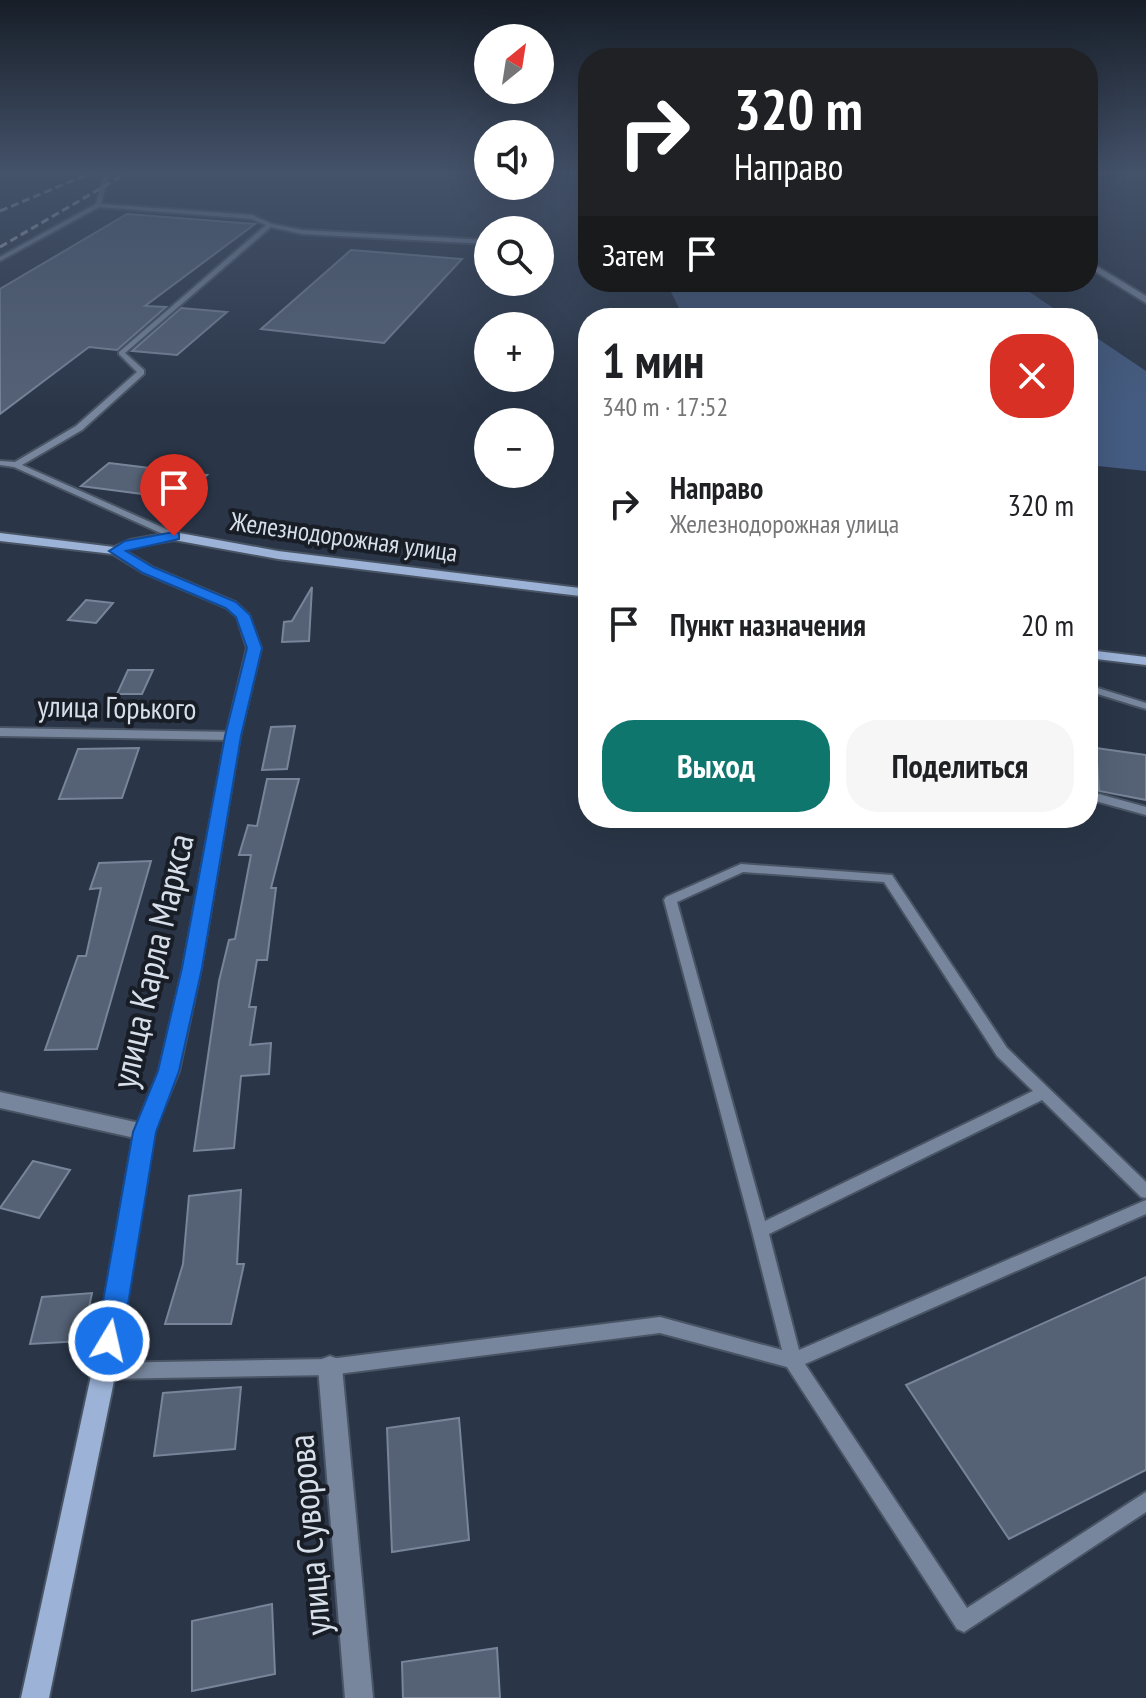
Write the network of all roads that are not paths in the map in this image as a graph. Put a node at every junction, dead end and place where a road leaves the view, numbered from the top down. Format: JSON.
{"nodes":[{"id":1,"x":238,"y":252,"type":"edge"},
{"id":2,"x":1098,"y":269,"type":"edge"},
{"id":3,"x":1146,"y":287,"type":"edge"},
{"id":4,"x":1129,"y":289,"type":"junction"},
{"id":5,"x":1146,"y":300,"type":"edge"},
{"id":6,"x":0,"y":463,"type":"edge"},
{"id":7,"x":16,"y":465,"type":"junction"},
{"id":8,"x":174,"y":536,"type":"junction"},
{"id":9,"x":0,"y":537,"type":"edge"},
{"id":10,"x":116,"y":551,"type":"junction"},
{"id":11,"x":578,"y":592,"type":"edge"},
{"id":12,"x":1098,"y":655,"type":"edge"},
{"id":13,"x":1146,"y":661,"type":"edge"},
{"id":14,"x":1098,"y":691,"type":"edge"},
{"id":15,"x":1146,"y":706,"type":"edge"},
{"id":16,"x":0,"y":732,"type":"edge"},
{"id":17,"x":233,"y":736,"type":"junction"},
{"id":18,"x":1098,"y":798,"type":"edge"},
{"id":19,"x":1146,"y":811,"type":"edge"},
{"id":20,"x":1044,"y":1092,"type":"junction"},
{"id":21,"x":0,"y":1100,"type":"edge"},
{"id":22,"x":144,"y":1132,"type":"junction"},
{"id":23,"x":1146,"y":1192,"type":"edge"},
{"id":24,"x":1146,"y":1207,"type":"edge"},
{"id":25,"x":760,"y":1231,"type":"junction"},
{"id":26,"x":793,"y":1361,"type":"junction"},
{"id":27,"x":330,"y":1367,"type":"junction"},
{"id":28,"x":104,"y":1371,"type":"junction"},
{"id":29,"x":1146,"y":1501,"type":"edge"},
{"id":30,"x":35,"y":1698,"type":"edge"},
{"id":31,"x":359,"y":1698,"type":"edge"}],
"edges":[{"from":1,"to":7,"type":"lane"},
{"from":2,"to":4,"type":"street"},
{"from":3,"to":4,"type":"street"},
{"from":4,"to":5,"type":"street"},
{"from":6,"to":7,"type":"lane"},
{"from":7,"to":8,"type":"lane"},
{"from":8,"to":10,"type":"main road","name":"Железнодорожная улица"},
{"from":8,"to":11,"type":"main road","name":"Железнодорожная улица"},
{"from":9,"to":10,"type":"main road","name":"Железнодорожная улица"},
{"from":10,"to":17,"type":"main road","name":"улица Карла Маркса"},
{"from":12,"to":13,"type":"main road"},
{"from":14,"to":15,"type":"lane"},
{"from":16,"to":17,"type":"street","name":"улица Горького"},
{"from":17,"to":22,"type":"main road","name":"улица Карла Маркса"},
{"from":18,"to":19,"type":"lane"},
{"from":20,"to":23,"type":"lane"},
{"from":20,"to":25,"type":"lane"},
{"from":20,"to":25,"type":"lane"},
{"from":21,"to":22,"type":"street"},
{"from":22,"to":28,"type":"main road","name":"улица Карла Маркса"},
{"from":24,"to":26,"type":"lane"},
{"from":25,"to":26,"type":"lane"},
{"from":26,"to":27,"type":"lane"},
{"from":26,"to":29,"type":"lane"},
{"from":27,"to":28,"type":"lane"},
{"from":27,"to":31,"type":"street","name":"улица Суворова"},
{"from":28,"to":30,"type":"main road","name":"улица Карла Маркса"}]}
